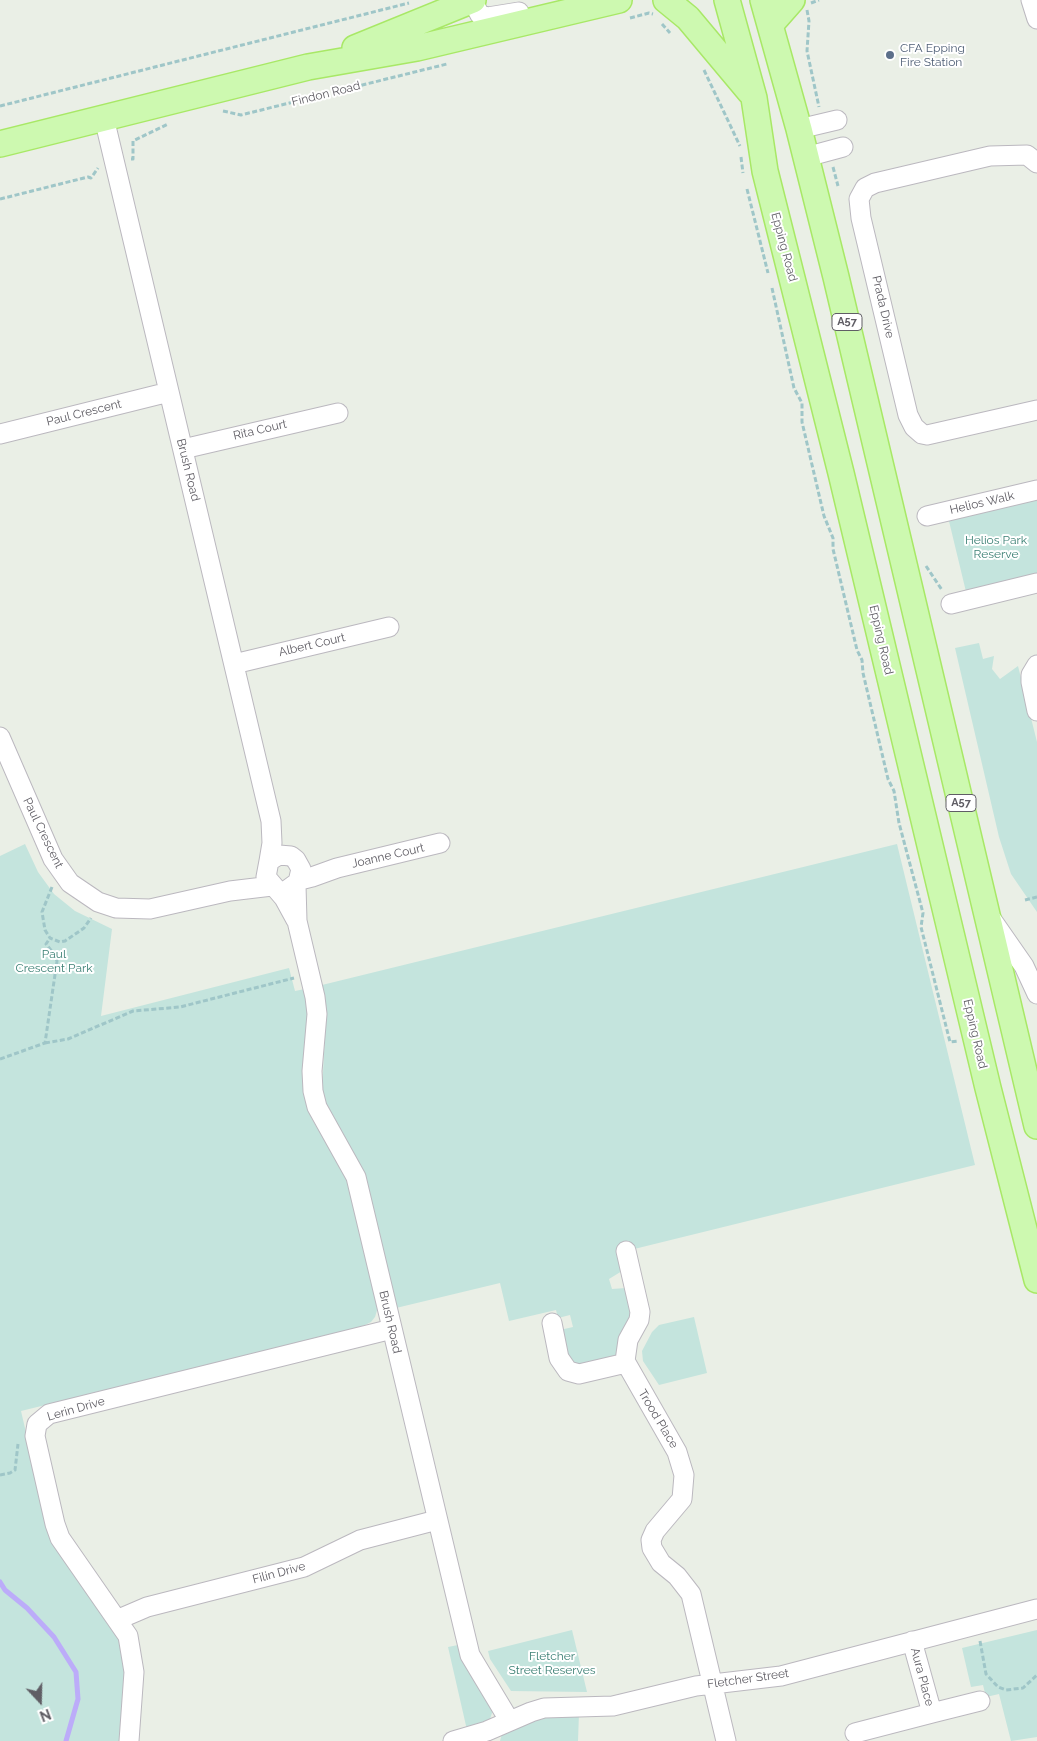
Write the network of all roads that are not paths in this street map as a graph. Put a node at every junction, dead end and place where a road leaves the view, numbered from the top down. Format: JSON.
{"nodes":[{"id":1,"x":472,"y":0,"type":"edge"},
{"id":2,"x":728,"y":0,"type":"edge"},
{"id":3,"x":763,"y":0,"type":"edge"},
{"id":4,"x":1031,"y":0,"type":"edge"},
{"id":5,"x":798,"y":3,"type":"edge"},
{"id":6,"x":620,"y":10,"type":"edge"},
{"id":7,"x":569,"y":12,"type":"junction"},
{"id":8,"x":660,"y":13,"type":"edge"},
{"id":9,"x":1037,"y":19,"type":"edge"},
{"id":10,"x":770,"y":25,"type":"junction"},
{"id":11,"x":308,"y":67,"type":"junction"},
{"id":12,"x":754,"y":98,"type":"junction"},
{"id":13,"x":104,"y":118,"type":"junction"},
{"id":14,"x":830,"y":122,"type":"road end"},
{"id":15,"x":799,"y":129,"type":"junction"},
{"id":16,"x":0,"y":144,"type":"edge"},
{"id":17,"x":837,"y":149,"type":"road end"},
{"id":18,"x":806,"y":157,"type":"junction"},
{"id":19,"x":1036,"y":157,"type":"edge"},
{"id":20,"x":169,"y":392,"type":"junction"},
{"id":21,"x":1037,"y":410,"type":"edge"},
{"id":22,"x":338,"y":413,"type":"dead end"},
{"id":23,"x":0,"y":434,"type":"edge"},
{"id":24,"x":183,"y":449,"type":"junction"},
{"id":25,"x":1037,"y":490,"type":"edge"},
{"id":26,"x":927,"y":516,"type":"dead end"},
{"id":27,"x":1037,"y":583,"type":"edge"},
{"id":28,"x":951,"y":604,"type":"dead end"},
{"id":29,"x":389,"y":627,"type":"dead end"},
{"id":30,"x":234,"y":664,"type":"junction"},
{"id":31,"x":1037,"y":665,"type":"edge"},
{"id":32,"x":1037,"y":711,"type":"edge"},
{"id":33,"x":0,"y":737,"type":"edge"},
{"id":34,"x":271,"y":821,"type":"junction"},
{"id":35,"x":440,"y":843,"type":"dead end"},
{"id":36,"x":268,"y":864,"type":"junction"},
{"id":37,"x":297,"y":871,"type":"junction"},
{"id":38,"x":275,"y":888,"type":"junction"},
{"id":39,"x":230,"y":891,"type":"junction"},
{"id":40,"x":987,"y":913,"type":"junction"},
{"id":41,"x":297,"y":921,"type":"junction"},
{"id":42,"x":1037,"y":994,"type":"edge"},
{"id":43,"x":1037,"y":1126,"type":"edge"},
{"id":44,"x":626,"y":1252,"type":"dead end"},
{"id":45,"x":1037,"y":1280,"type":"edge"},
{"id":46,"x":552,"y":1323,"type":"dead end"},
{"id":47,"x":392,"y":1329,"type":"junction"},
{"id":48,"x":626,"y":1363,"type":"junction"},
{"id":49,"x":437,"y":1520,"type":"junction"},
{"id":50,"x":1037,"y":1609,"type":"edge"},
{"id":51,"x":119,"y":1620,"type":"junction"},
{"id":52,"x":912,"y":1641,"type":"junction"},
{"id":53,"x":714,"y":1684,"type":"junction"},
{"id":54,"x":980,"y":1701,"type":"dead end"},
{"id":55,"x":932,"y":1713,"type":"junction"},
{"id":56,"x":510,"y":1720,"type":"junction"},
{"id":57,"x":855,"y":1733,"type":"dead end"},
{"id":58,"x":489,"y":1736,"type":"edge"},
{"id":59,"x":129,"y":1741,"type":"edge"},
{"id":60,"x":453,"y":1741,"type":"edge"},
{"id":61,"x":726,"y":1741,"type":"edge"}],
"edges":[{"from":1,"to":7,"type":"street"},
{"from":1,"to":11,"type":"main road"},
{"from":2,"to":12,"type":"main road","name":"Epping Road"},
{"from":3,"to":10,"type":"main road"},
{"from":4,"to":9,"type":"street"},
{"from":5,"to":10,"type":"main road"},
{"from":6,"to":7,"type":"main road"},
{"from":7,"to":11,"type":"main road"},
{"from":8,"to":12,"type":"main road"},
{"from":10,"to":15,"type":"main road","number":"A57"},
{"from":11,"to":13,"type":"main road"},
{"from":12,"to":45,"type":"main road","name":"Epping Road"},
{"from":13,"to":16,"type":"main road"},
{"from":13,"to":20,"type":"street","name":"Brush Road"},
{"from":14,"to":15,"type":"street"},
{"from":15,"to":18,"type":"main road","number":"A57"},
{"from":17,"to":18,"type":"street"},
{"from":18,"to":40,"type":"main road","number":"A57"},
{"from":19,"to":21,"type":"street","name":"Prada Drive"},
{"from":20,"to":23,"type":"street","name":"Paul Crescent"},
{"from":20,"to":24,"type":"street","name":"Brush Road"},
{"from":22,"to":24,"type":"street","name":"Rita Court"},
{"from":24,"to":30,"type":"street","name":"Brush Road"},
{"from":25,"to":26,"type":"street","name":"Helios Walk"},
{"from":27,"to":28,"type":"street"},
{"from":29,"to":30,"type":"street","name":"Albert Court"},
{"from":30,"to":34,"type":"street","name":"Brush Road"},
{"from":31,"to":32,"type":"street"},
{"from":33,"to":39,"type":"street","name":"Paul Crescent"},
{"from":34,"to":36,"type":"street","name":"Brush Road"},
{"from":34,"to":37,"type":"street","name":"Brush Road"},
{"from":35,"to":37,"type":"street","name":"Joanne Court"},
{"from":36,"to":37,"type":"street"},
{"from":36,"to":38,"type":"street"},
{"from":36,"to":39,"type":"street","name":"Paul Crescent"},
{"from":37,"to":38,"type":"street"},
{"from":37,"to":41,"type":"street","name":"Brush Road"},
{"from":38,"to":39,"type":"street","name":"Paul Crescent"},
{"from":38,"to":41,"type":"street","name":"Brush Road"},
{"from":40,"to":42,"type":"street"},
{"from":40,"to":43,"type":"main road","number":"A57"},
{"from":41,"to":47,"type":"street","name":"Brush Road"},
{"from":44,"to":48,"type":"street"},
{"from":46,"to":48,"type":"street"},
{"from":47,"to":49,"type":"street","name":"Brush Road"},
{"from":47,"to":51,"type":"street","name":"Lerin Drive"},
{"from":48,"to":53,"type":"street","name":"Trood Place"},
{"from":49,"to":51,"type":"street","name":"Filin Drive"},
{"from":49,"to":56,"type":"street","name":"Brush Road"},
{"from":50,"to":52,"type":"street","name":"Fletcher Street"},
{"from":51,"to":59,"type":"street","name":"Lerin Drive"},
{"from":52,"to":53,"type":"street","name":"Fletcher Street"},
{"from":52,"to":55,"type":"street","name":"Aura Place"},
{"from":53,"to":56,"type":"street","name":"Fletcher Street"},
{"from":53,"to":61,"type":"street","name":"Trood Place"},
{"from":54,"to":55,"type":"street","name":"Aura Place"},
{"from":55,"to":57,"type":"street","name":"Aura Place"},
{"from":56,"to":58,"type":"street","name":"Fletcher Street"},
{"from":58,"to":60,"type":"street","name":"Fletcher Street"}]}
